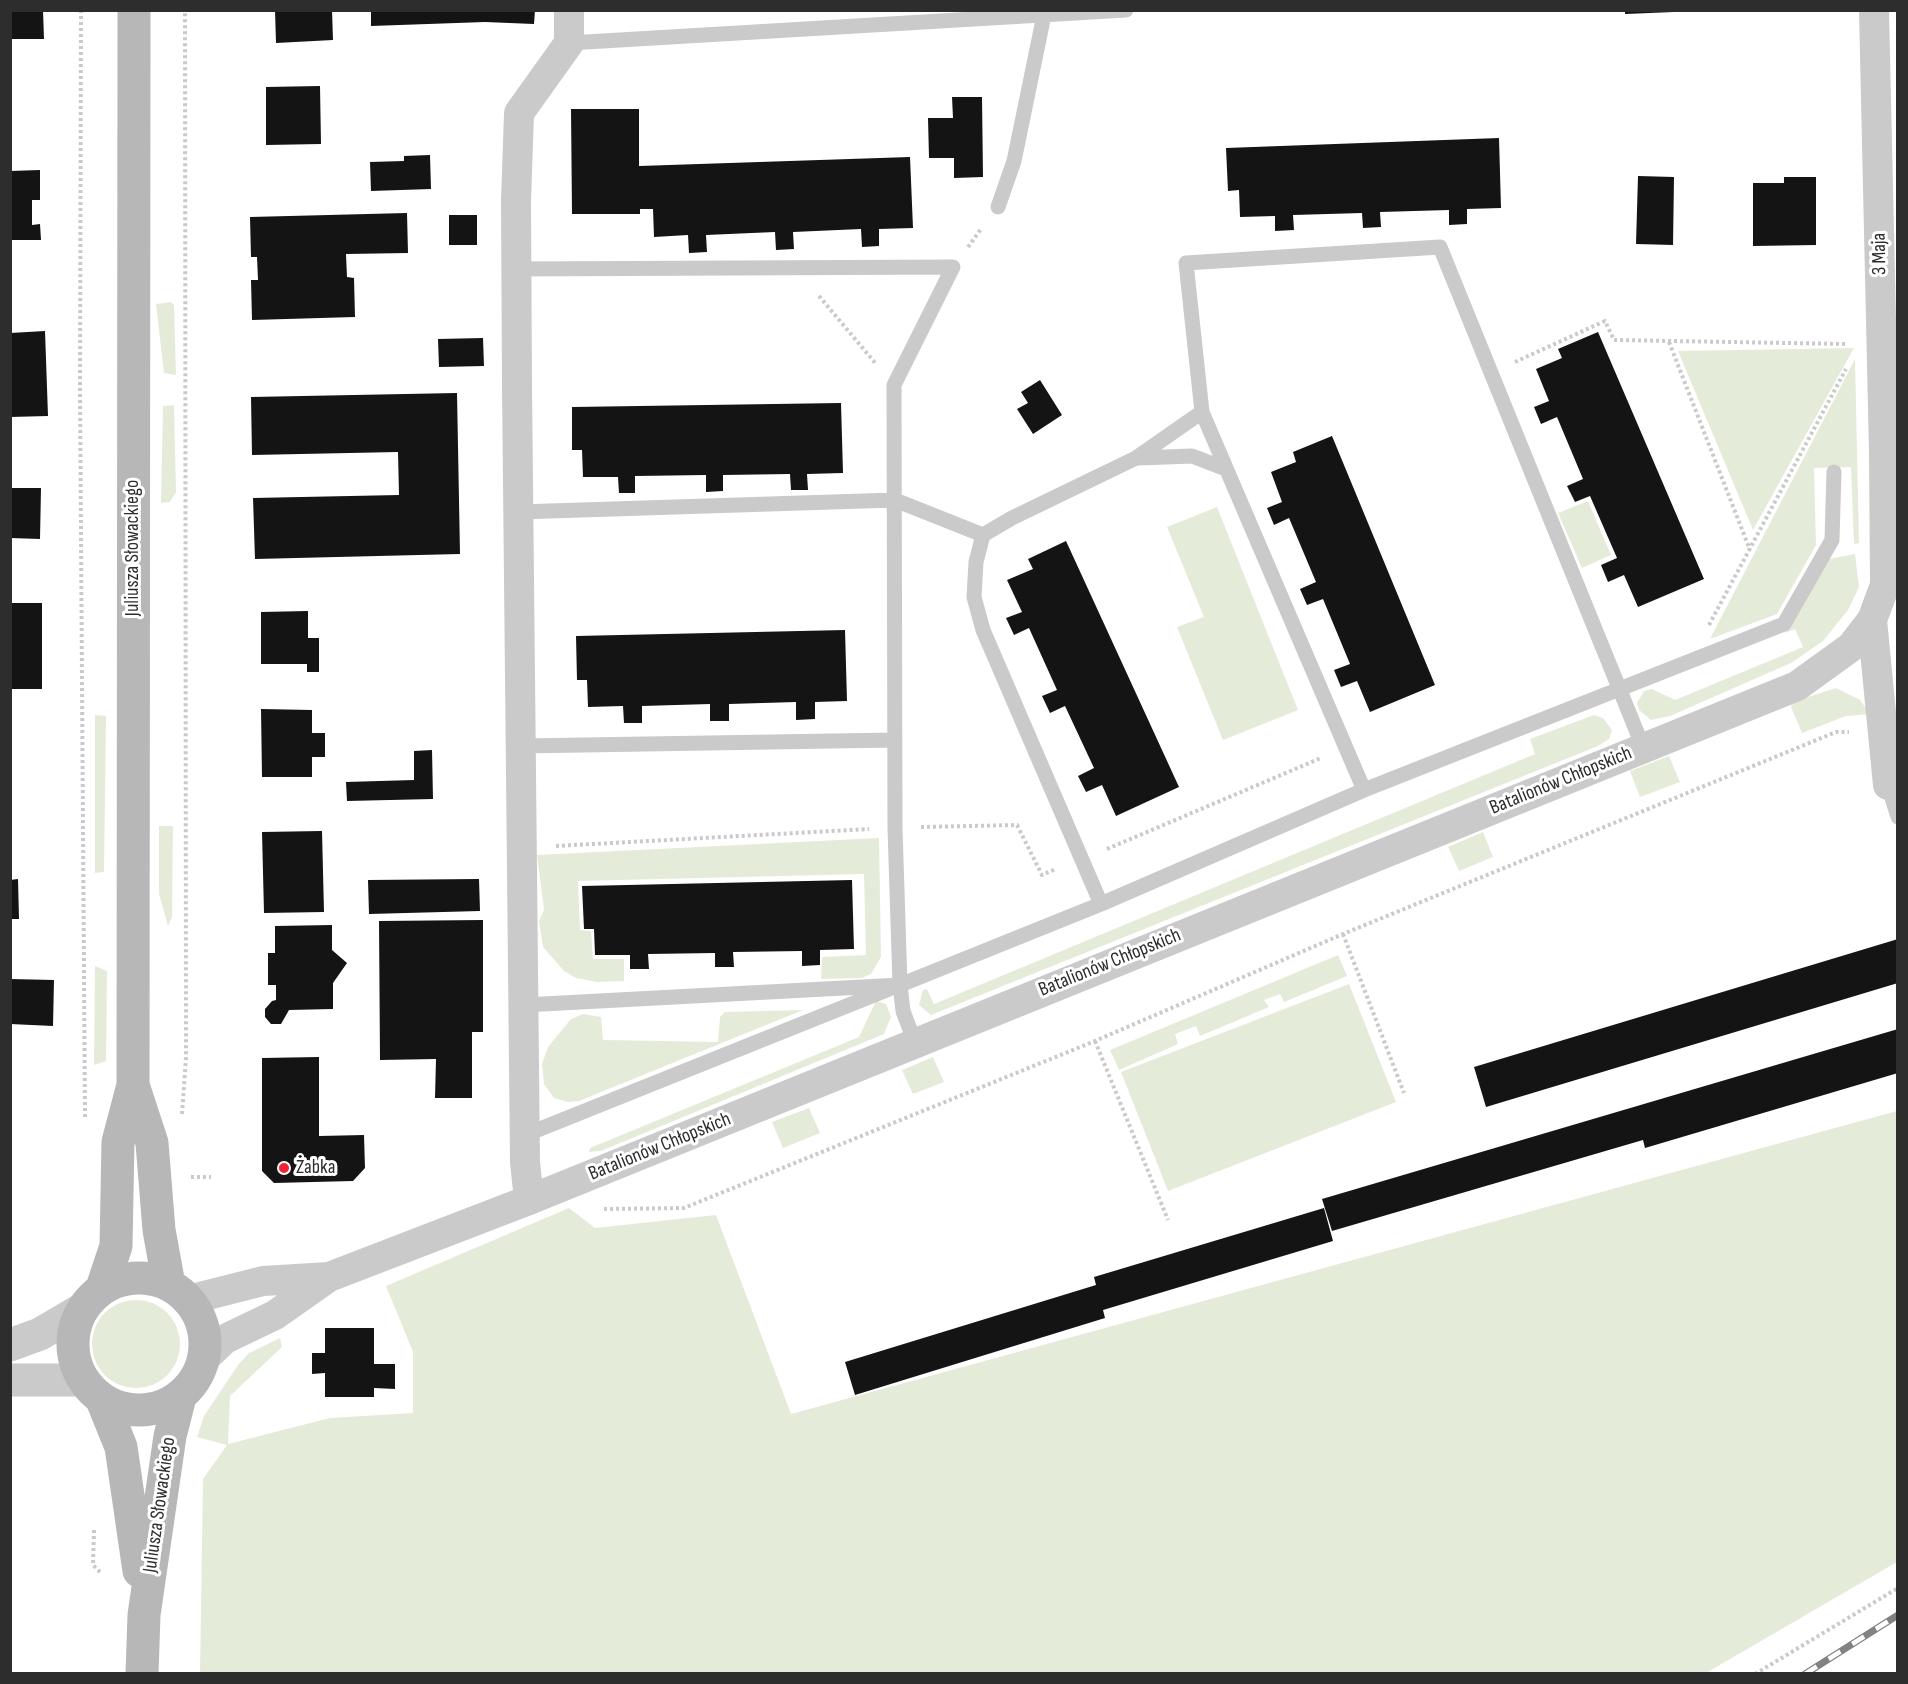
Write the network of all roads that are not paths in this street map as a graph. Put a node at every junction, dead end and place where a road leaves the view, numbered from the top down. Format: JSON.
{"nodes":[{"id":1,"x":134,"y":10,"type":"edge"},
{"id":2,"x":568,"y":10,"type":"edge"},
{"id":3,"x":1126,"y":10,"type":"edge"},
{"id":4,"x":1874,"y":10,"type":"edge"},
{"id":5,"x":1044,"y":15,"type":"junction"},
{"id":6,"x":569,"y":43,"type":"junction"},
{"id":7,"x":998,"y":207,"type":"road end"},
{"id":8,"x":516,"y":269,"type":"junction"},
{"id":9,"x":1202,"y":412,"type":"junction"},
{"id":10,"x":1891,"y":452,"type":"edge"},
{"id":11,"x":1136,"y":458,"type":"junction"},
{"id":12,"x":1226,"y":469,"type":"junction"},
{"id":13,"x":1834,"y":472,"type":"dead end"},
{"id":14,"x":895,"y":500,"type":"junction"},
{"id":15,"x":518,"y":512,"type":"junction"},
{"id":16,"x":983,"y":535,"type":"junction"},
{"id":17,"x":1872,"y":620,"type":"junction"},
{"id":18,"x":1618,"y":689,"type":"junction"},
{"id":19,"x":895,"y":740,"type":"junction"},
{"id":20,"x":521,"y":746,"type":"junction"},
{"id":21,"x":1643,"y":747,"type":"junction"},
{"id":22,"x":1888,"y":785,"type":"joint"},
{"id":23,"x":1364,"y":790,"type":"junction"},
{"id":24,"x":1898,"y":817,"type":"edge"},
{"id":25,"x":1101,"y":904,"type":"junction"},
{"id":26,"x":900,"y":985,"type":"junction"},
{"id":27,"x":524,"y":1005,"type":"junction"},
{"id":28,"x":915,"y":1043,"type":"junction"},
{"id":29,"x":133,"y":1085,"type":"junction"},
{"id":30,"x":525,"y":1135,"type":"junction"},
{"id":31,"x":529,"y":1200,"type":"junction"},
{"id":32,"x":330,"y":1277,"type":"junction"},
{"id":33,"x":179,"y":1293,"type":"junction"},
{"id":34,"x":92,"y":1299,"type":"junction"},
{"id":35,"x":10,"y":1345,"type":"edge"},
{"id":36,"x":204,"y":1359,"type":"junction"},
{"id":37,"x":10,"y":1380,"type":"edge"},
{"id":38,"x":92,"y":1390,"type":"junction"},
{"id":39,"x":180,"y":1397,"type":"junction"},
{"id":40,"x":144,"y":1615,"type":"junction"},
{"id":41,"x":142,"y":1674,"type":"edge"}],
"edges":[{"from":1,"to":29,"type":"main road","name":"Juliusza Słowackiego"},
{"from":2,"to":6,"type":"street"},
{"from":3,"to":5,"type":"lane"},
{"from":4,"to":10,"type":"street","name":"3 Maja"},
{"from":5,"to":6,"type":"lane"},
{"from":5,"to":7,"type":"lane"},
{"from":6,"to":8,"type":"street"},
{"from":8,"to":14,"type":"lane"},
{"from":8,"to":15,"type":"street"},
{"from":9,"to":11,"type":"lane"},
{"from":9,"to":12,"type":"lane"},
{"from":9,"to":18,"type":"lane"},
{"from":10,"to":17,"type":"street","name":"3 Maja"},
{"from":11,"to":12,"type":"lane"},
{"from":11,"to":16,"type":"lane"},
{"from":12,"to":23,"type":"lane"},
{"from":13,"to":18,"type":"lane"},
{"from":14,"to":15,"type":"lane"},
{"from":14,"to":16,"type":"lane"},
{"from":14,"to":19,"type":"lane"},
{"from":15,"to":20,"type":"street"},
{"from":16,"to":25,"type":"lane"},
{"from":17,"to":21,"type":"street","name":"Batalionów Chłopskich"},
{"from":17,"to":22,"type":"street","name":"3 Maja"},
{"from":18,"to":21,"type":"lane"},
{"from":18,"to":23,"type":"lane"},
{"from":19,"to":20,"type":"lane"},
{"from":19,"to":26,"type":"lane"},
{"from":20,"to":27,"type":"street"},
{"from":21,"to":28,"type":"street","name":"Batalionów Chłopskich"},
{"from":22,"to":24,"type":"lane","name":"3 Maja"},
{"from":23,"to":25,"type":"lane"},
{"from":25,"to":26,"type":"lane"},
{"from":26,"to":27,"type":"lane"},
{"from":26,"to":28,"type":"lane"},
{"from":26,"to":30,"type":"lane"},
{"from":27,"to":30,"type":"street"},
{"from":28,"to":31,"type":"street","name":"Batalionów Chłopskich"},
{"from":29,"to":33,"type":"main road","name":"Juliusza Słowackiego"},
{"from":29,"to":34,"type":"main road","name":"Juliusza Słowackiego"},
{"from":30,"to":31,"type":"street"},
{"from":31,"to":32,"type":"street","name":"Batalionów Chłopskich"},
{"from":32,"to":33,"type":"street","name":"Batalionów Chłopskich"},
{"from":32,"to":36,"type":"street","name":"Batalionów Chłopskich"},
{"from":33,"to":34,"type":"main road"},
{"from":33,"to":36,"type":"main road"},
{"from":34,"to":35,"type":"street"},
{"from":34,"to":38,"type":"main road"},
{"from":36,"to":39,"type":"main road"},
{"from":37,"to":38,"type":"street"},
{"from":38,"to":39,"type":"main road"},
{"from":38,"to":40,"type":"main road","name":"Juliusza Słowackiego"},
{"from":39,"to":40,"type":"main road","name":"Juliusza Słowackiego"},
{"from":40,"to":41,"type":"main road","name":"Juliusza Słowackiego"}]}
